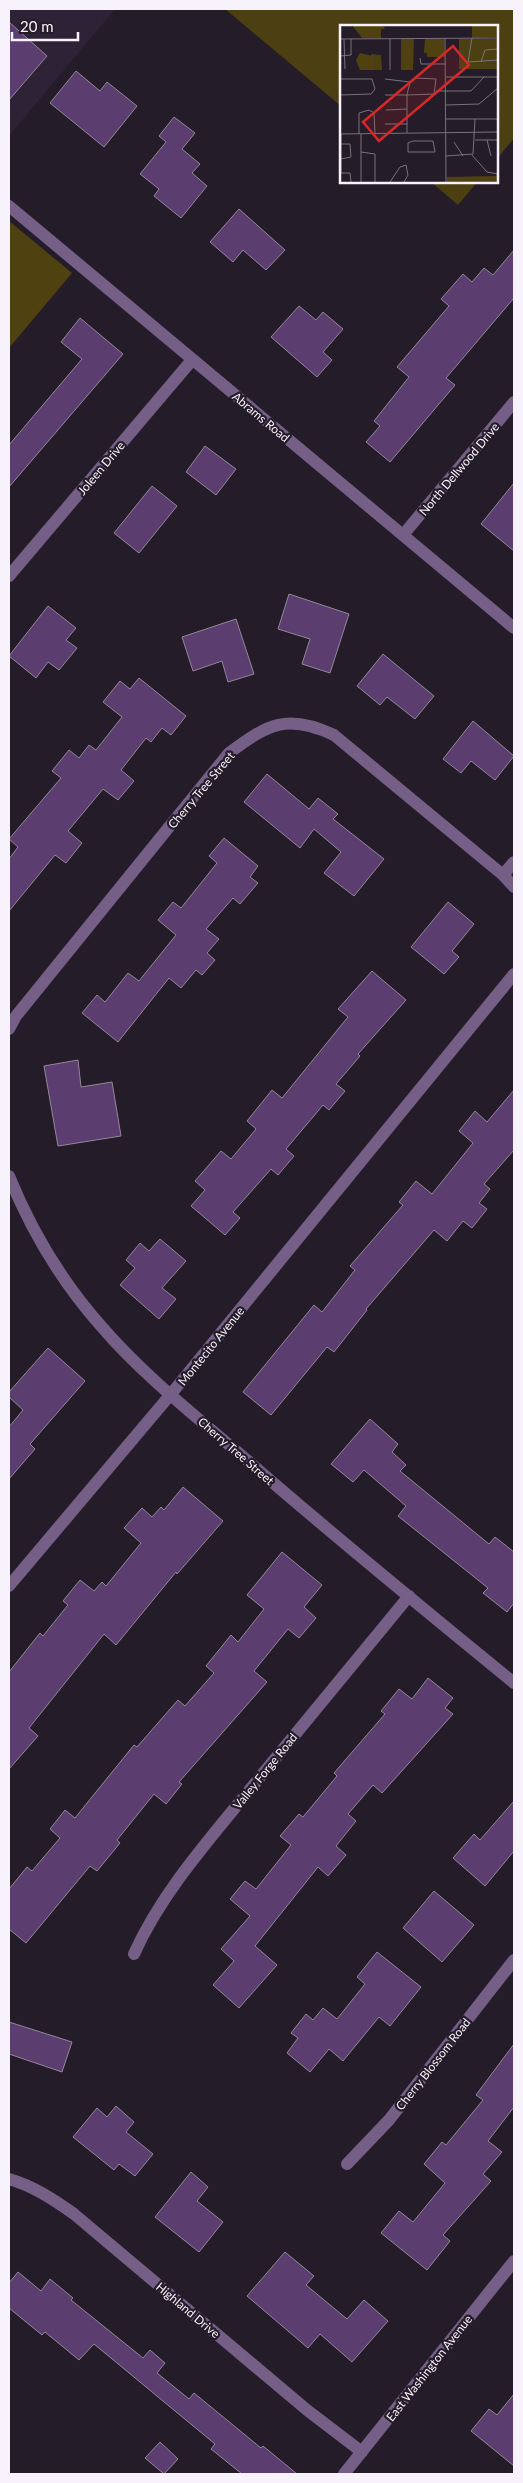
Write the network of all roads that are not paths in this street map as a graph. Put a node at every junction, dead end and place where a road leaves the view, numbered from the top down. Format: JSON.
{"nodes":[{"id":1,"x":9,"y":206,"type":"edge"},
{"id":2,"x":192,"y":360,"type":"junction"},
{"id":3,"x":514,"y":402,"type":"edge"},
{"id":4,"x":403,"y":535,"type":"junction"},
{"id":5,"x":9,"y":576,"type":"edge"},
{"id":6,"x":514,"y":628,"type":"edge"},
{"id":7,"x":514,"y":862,"type":"edge"},
{"id":8,"x":503,"y":875,"type":"junction"},
{"id":9,"x":514,"y":887,"type":"edge"},
{"id":10,"x":514,"y":974,"type":"edge"},
{"id":11,"x":9,"y":1029,"type":"edge"},
{"id":12,"x":9,"y":1176,"type":"edge"},
{"id":13,"x":171,"y":1394,"type":"junction"},
{"id":14,"x":9,"y":1586,"type":"edge"},
{"id":15,"x":409,"y":1596,"type":"junction"},
{"id":16,"x":514,"y":1683,"type":"edge"},
{"id":17,"x":134,"y":1954,"type":"dead end"},
{"id":18,"x":514,"y":1960,"type":"edge"},
{"id":19,"x":346,"y":2164,"type":"dead end"},
{"id":20,"x":9,"y":2179,"type":"edge"},
{"id":21,"x":514,"y":2262,"type":"edge"},
{"id":22,"x":362,"y":2452,"type":"junction"},
{"id":23,"x":344,"y":2474,"type":"edge"}],
"edges":[{"from":1,"to":2,"type":"street","name":"Abrams Road"},
{"from":2,"to":4,"type":"street","name":"Abrams Road"},
{"from":2,"to":5,"type":"street","name":"Joleen Drive"},
{"from":3,"to":4,"type":"street","name":"North Dellwood Drive"},
{"from":4,"to":6,"type":"street","name":"Abrams Road"},
{"from":7,"to":8,"type":"street"},
{"from":8,"to":9,"type":"street","name":"Cherry Tree Street"},
{"from":8,"to":11,"type":"street","name":"Cherry Tree Street"},
{"from":10,"to":13,"type":"street","name":"Montecito Avenue"},
{"from":12,"to":13,"type":"street","name":"Cherry Tree Street"},
{"from":13,"to":14,"type":"street","name":"Montecito Avenue"},
{"from":13,"to":15,"type":"street","name":"Cherry Tree Street"},
{"from":15,"to":16,"type":"street","name":"Cherry Tree Street"},
{"from":15,"to":17,"type":"street","name":"Valley Forge Road"},
{"from":18,"to":19,"type":"street","name":"Cherry Blossom Road"},
{"from":20,"to":22,"type":"street","name":"Highland Drive"},
{"from":21,"to":22,"type":"street","name":"East Washington Avenue"},
{"from":22,"to":23,"type":"street","name":"East Washington Avenue"}]}
